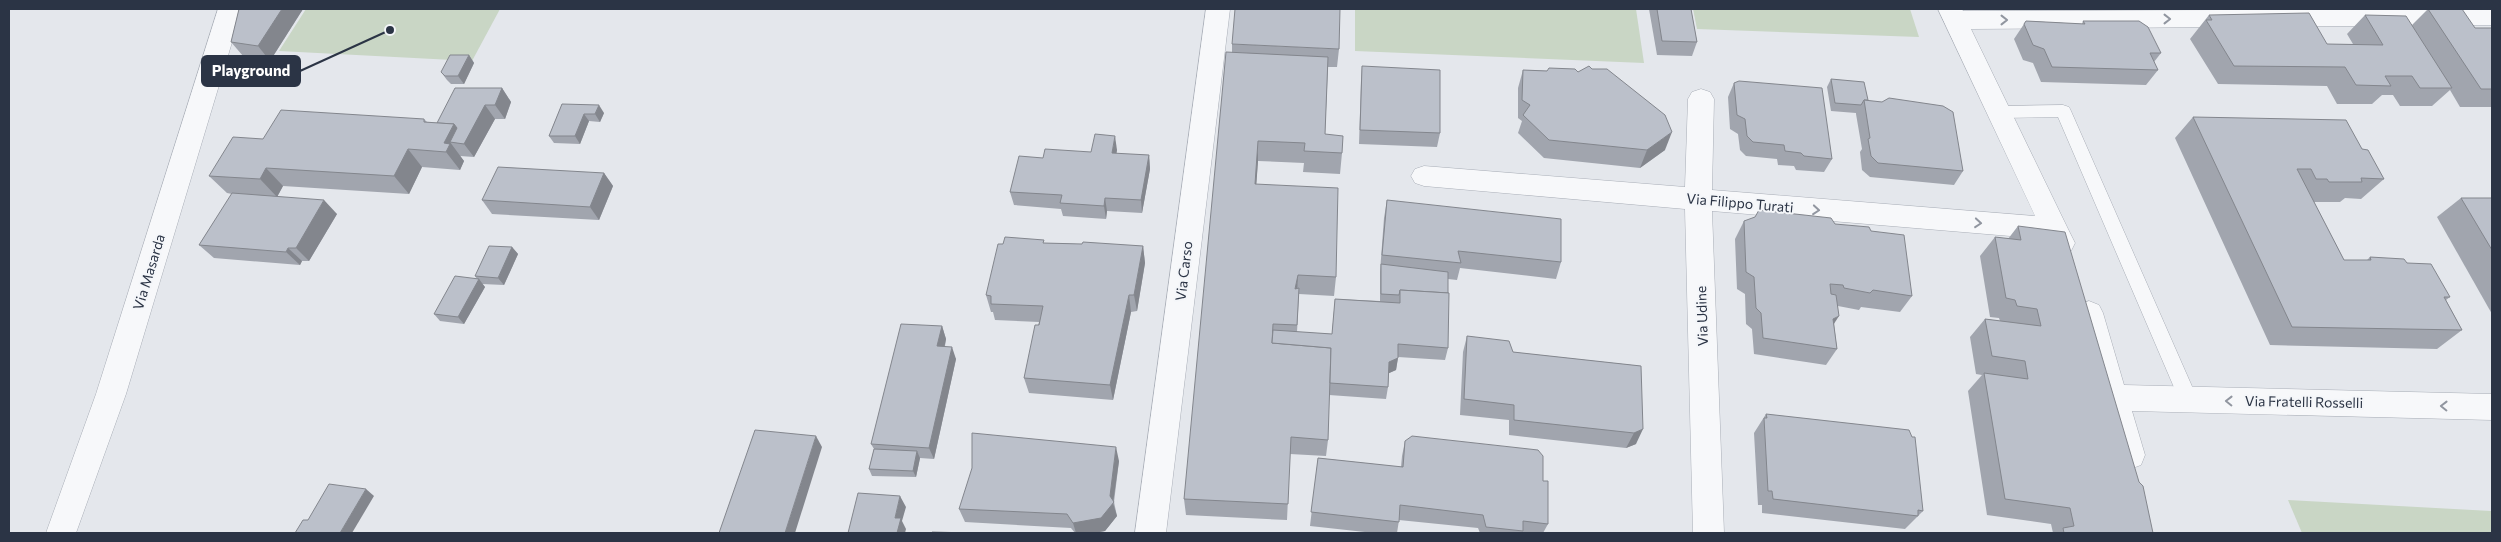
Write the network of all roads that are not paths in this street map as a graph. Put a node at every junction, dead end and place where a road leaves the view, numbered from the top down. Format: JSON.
{"nodes":[{"id":1,"x":230,"y":9,"type":"edge"},
{"id":2,"x":1218,"y":9,"type":"edge"},
{"id":3,"x":1953,"y":14,"type":"edge"},
{"id":4,"x":2492,"y":16,"type":"edge"},
{"id":5,"x":1701,"y":100,"type":"dead end"},
{"id":6,"x":1999,"y":112,"type":"junction"},
{"id":7,"x":1424,"y":176,"type":"dead end"},
{"id":8,"x":1698,"y":200,"type":"junction"},
{"id":9,"x":2055,"y":229,"type":"junction"},
{"id":10,"x":2070,"y":264,"type":"edge"},
{"id":11,"x":2081,"y":290,"type":"edge"},
{"id":12,"x":2115,"y":398,"type":"junction"},
{"id":13,"x":2189,"y":400,"type":"junction"},
{"id":14,"x":2492,"y":407,"type":"edge"},
{"id":15,"x":2137,"y":479,"type":"edge"},
{"id":16,"x":61,"y":533,"type":"edge"},
{"id":17,"x":1150,"y":533,"type":"edge"},
{"id":18,"x":1708,"y":533,"type":"edge"}],
"edges":[{"from":1,"to":16,"type":"street","name":"Via Masarda"},
{"from":2,"to":17,"type":"street","name":"Via Carso"},
{"from":3,"to":4,"type":"street","one_way":true},
{"from":3,"to":6,"type":"street"},
{"from":5,"to":8,"type":"street","name":"Via Udine"},
{"from":6,"to":9,"type":"street"},
{"from":6,"to":13,"type":"lane"},
{"from":7,"to":8,"type":"street","name":"Via Filippo Turati"},
{"from":8,"to":9,"type":"street","name":"Via Filippo Turati","one_way":true},
{"from":8,"to":18,"type":"street","name":"Via Udine"},
{"from":9,"to":10,"type":"street"},
{"from":11,"to":12,"type":"street"},
{"from":12,"to":13,"type":"street","name":"Via Fratelli Rosselli"},
{"from":12,"to":15,"type":"street"},
{"from":14,"to":13,"type":"street","name":"Via Fratelli Rosselli","one_way":true}]}
